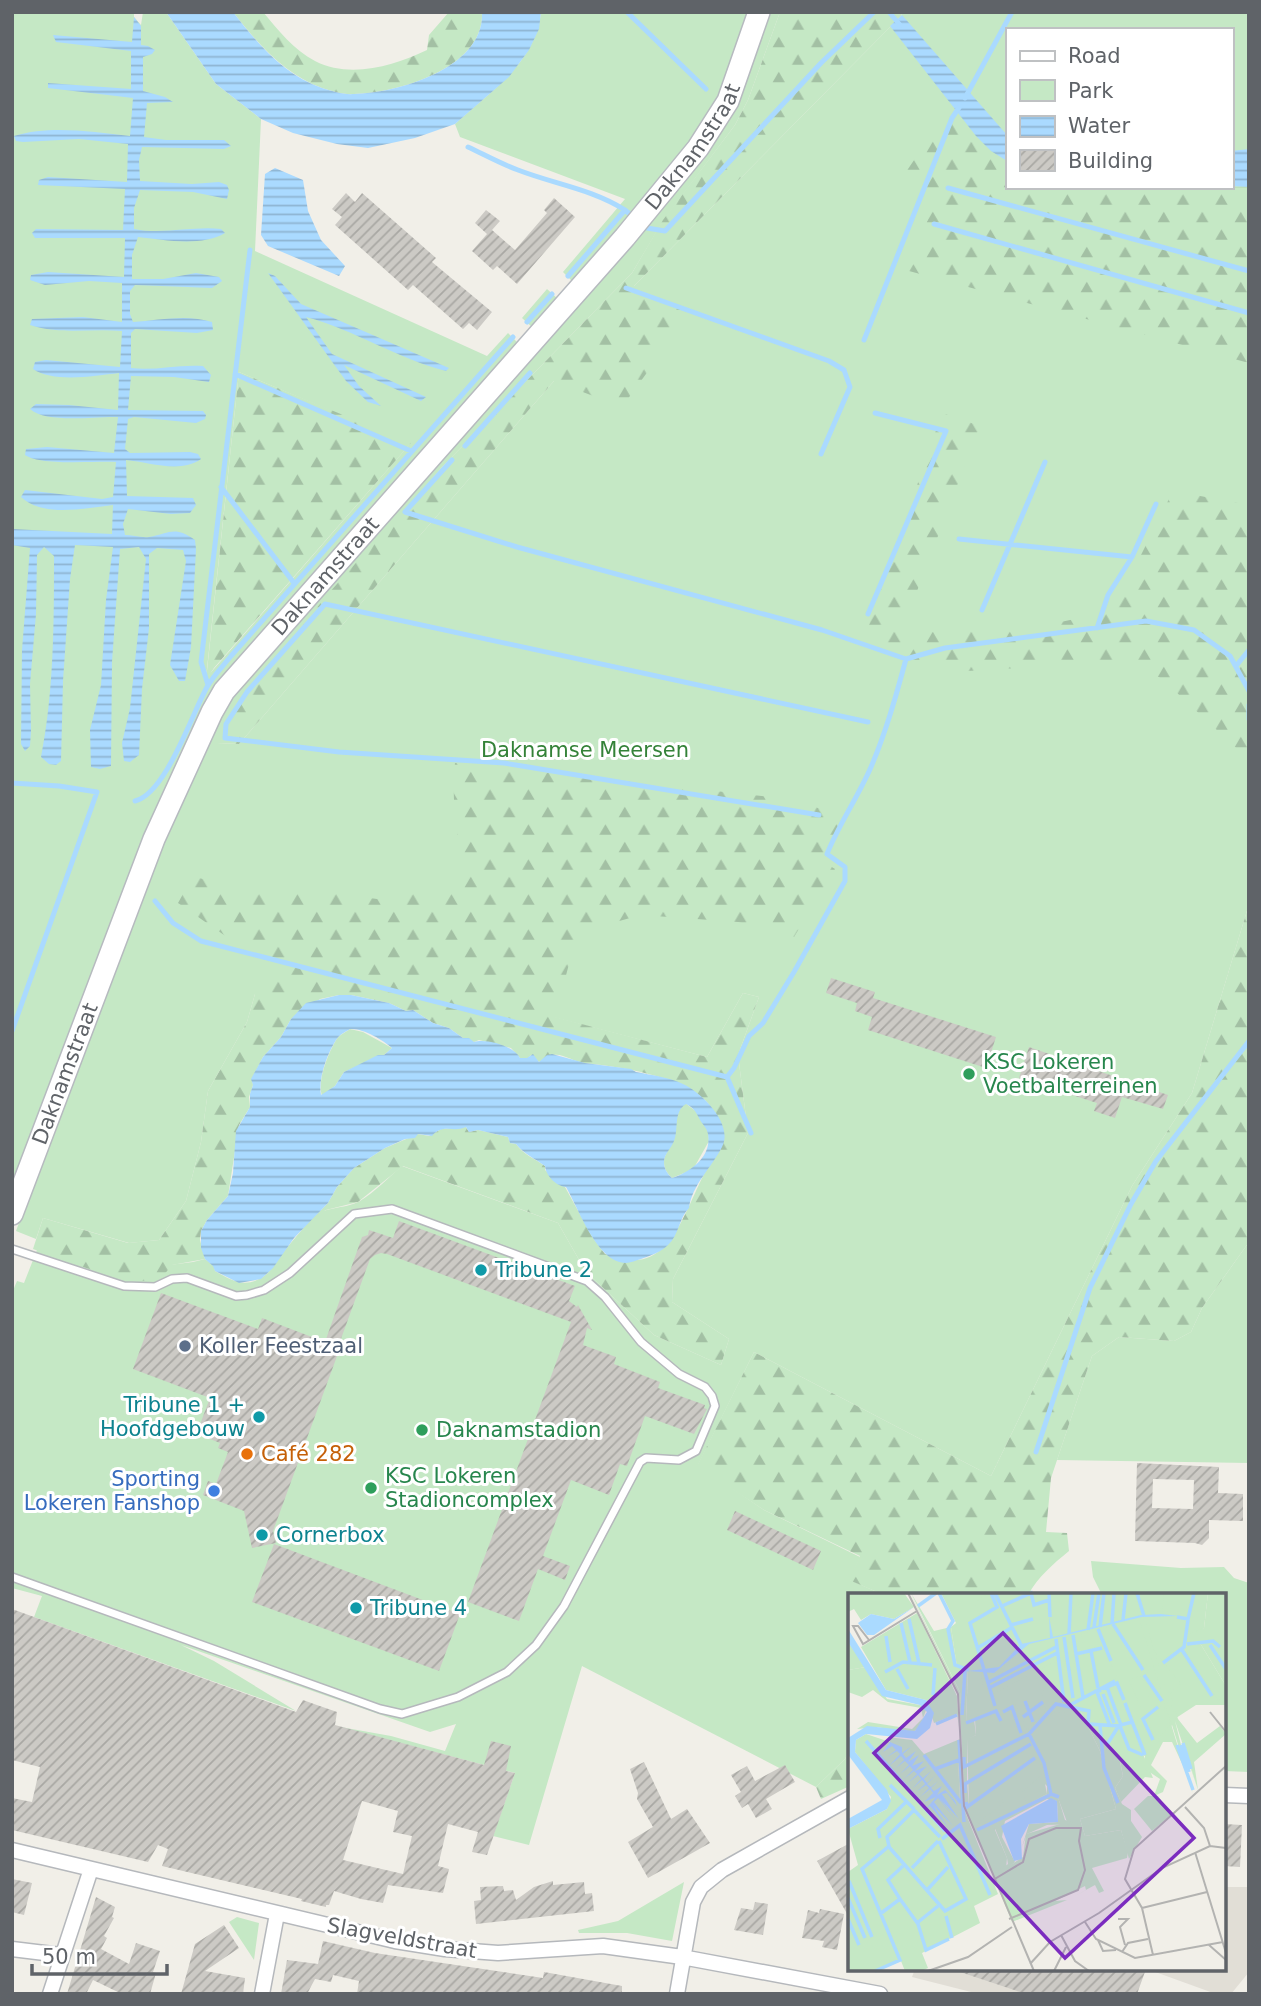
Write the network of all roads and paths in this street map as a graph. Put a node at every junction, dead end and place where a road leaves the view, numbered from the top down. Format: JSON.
{"nodes":[{"id":1,"x":759,"y":12,"type":"edge"},
{"id":2,"x":12,"y":1214,"type":"edge"},
{"id":3,"x":12,"y":1249,"type":"edge"},
{"id":4,"x":12,"y":1577,"type":"edge"},
{"id":5,"x":1226,"y":1795,"type":"edge"},
{"id":6,"x":1249,"y":1796,"type":"edge"},
{"id":7,"x":848,"y":1799,"type":"edge"},
{"id":8,"x":12,"y":1850,"type":"edge"},
{"id":9,"x":91,"y":1869,"type":"junction"},
{"id":10,"x":277,"y":1914,"type":"junction"},
{"id":11,"x":12,"y":1948,"type":"edge"},
{"id":12,"x":61,"y":1955,"type":"junction"},
{"id":13,"x":682,"y":1957,"type":"junction"},
{"id":14,"x":50,"y":1994,"type":"edge"},
{"id":15,"x":262,"y":1994,"type":"edge"},
{"id":16,"x":677,"y":1994,"type":"edge"},
{"id":17,"x":880,"y":1994,"type":"edge"}],
"edges":[{"from":1,"to":2,"type":"street","name":"Daknamstraat"},
{"from":3,"to":4,"type":"lane"},
{"from":5,"to":6,"type":"street"},
{"from":7,"to":13,"type":"street"},
{"from":8,"to":9,"type":"street","name":"Slagveldstraat"},
{"from":9,"to":10,"type":"street","name":"Slagveldstraat"},
{"from":9,"to":12,"type":"street"},
{"from":10,"to":13,"type":"street","name":"Slagveldstraat"},
{"from":10,"to":15,"type":"street"},
{"from":11,"to":12,"type":"street"},
{"from":12,"to":14,"type":"street"},
{"from":13,"to":16,"type":"street"},
{"from":13,"to":17,"type":"street","name":"Slagveldstraat"}]}
